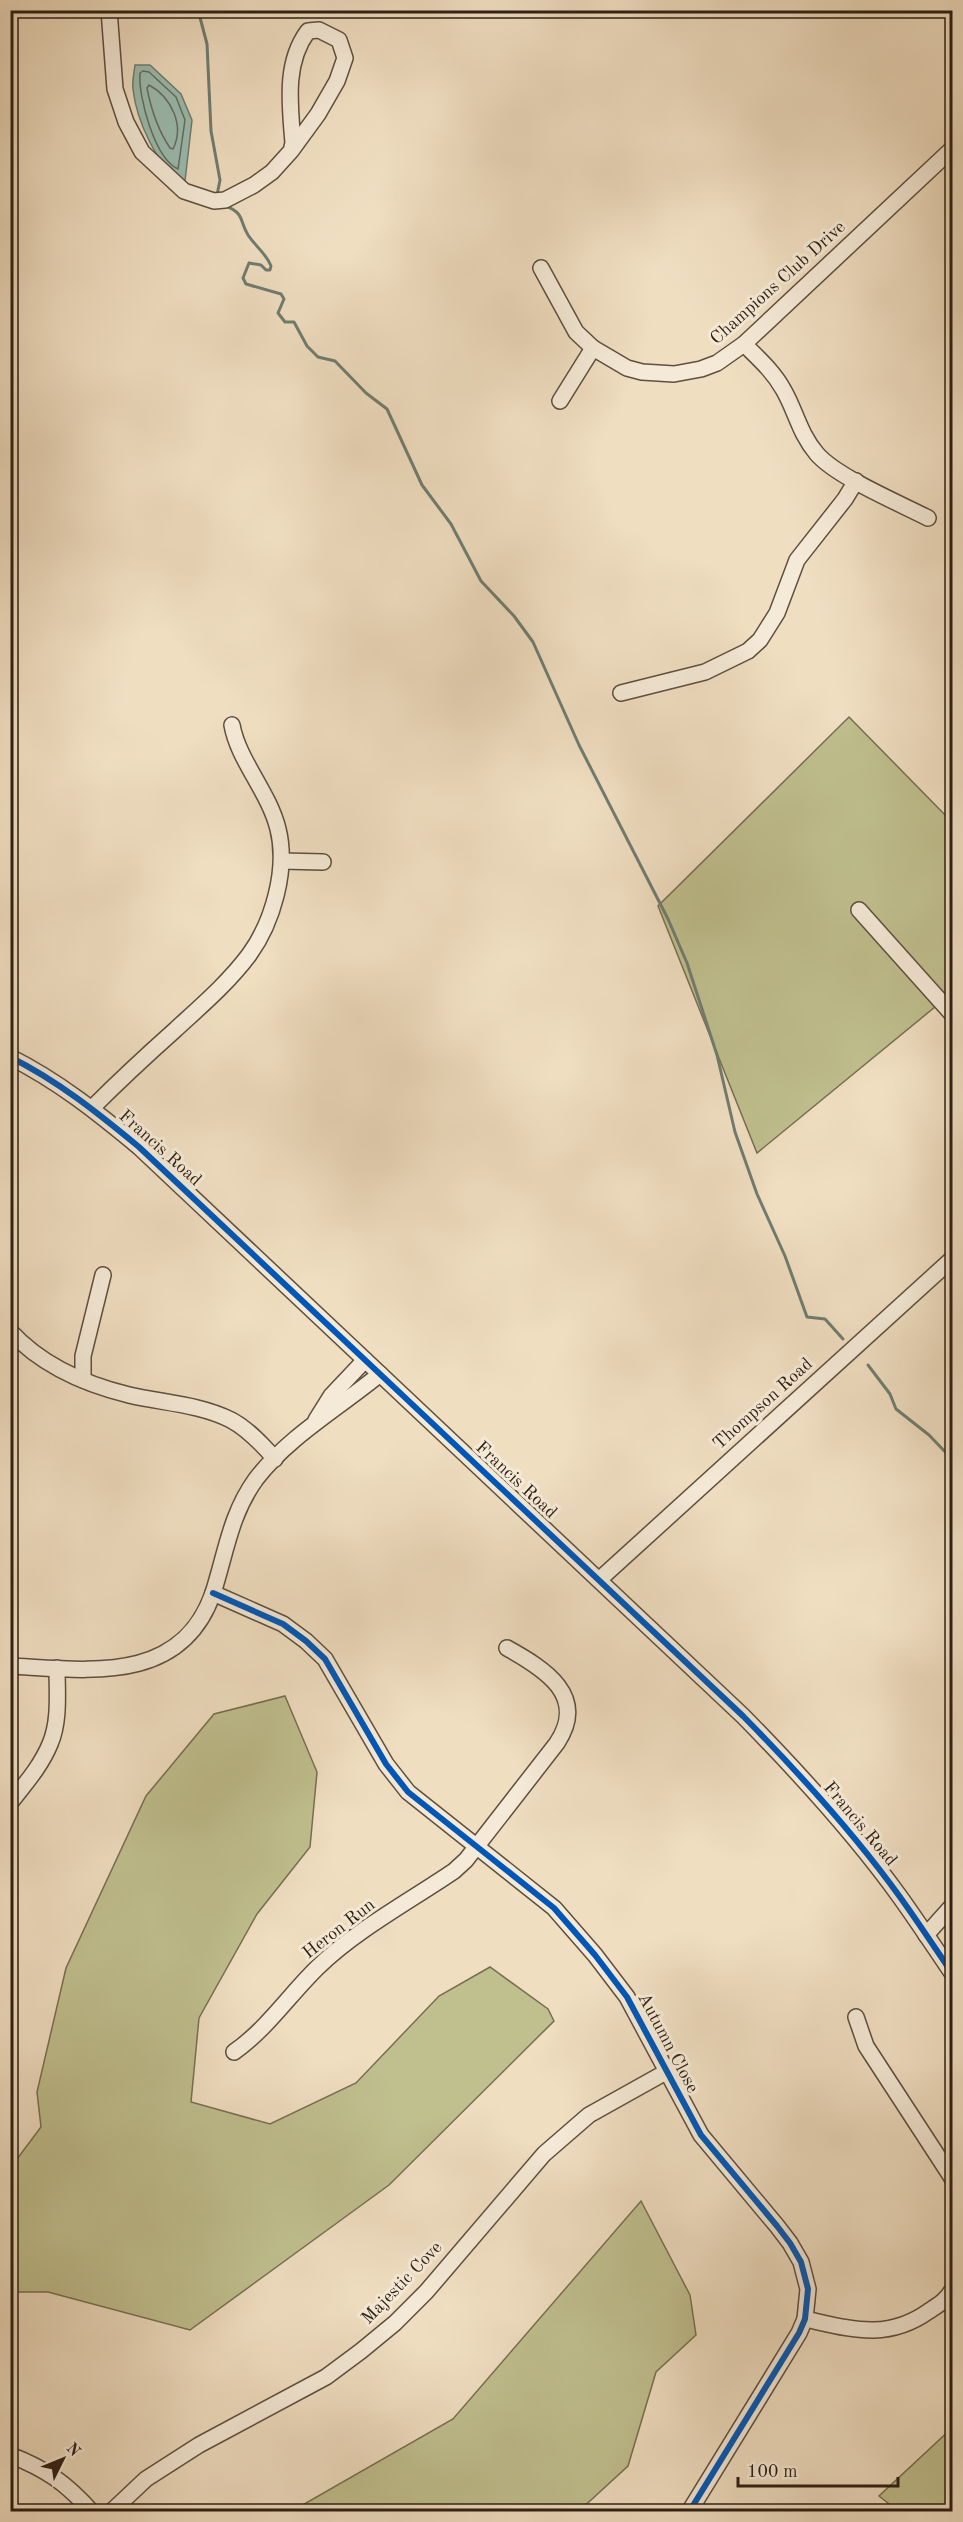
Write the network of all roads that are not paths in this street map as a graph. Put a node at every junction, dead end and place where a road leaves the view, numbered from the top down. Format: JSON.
{"nodes":[{"id":1,"x":109,"y":10,"type":"edge"},
{"id":2,"x":952,"y":149,"type":"edge"},
{"id":3,"x":291,"y":151,"type":"junction"},
{"id":4,"x":542,"y":268,"type":"dead end"},
{"id":5,"x":744,"y":344,"type":"junction"},
{"id":6,"x":593,"y":348,"type":"junction"},
{"id":7,"x":560,"y":401,"type":"dead end"},
{"id":8,"x":856,"y":480,"type":"junction"},
{"id":9,"x":928,"y":518,"type":"dead end"},
{"id":10,"x":621,"y":693,"type":"dead end"},
{"id":11,"x":232,"y":725,"type":"dead end"},
{"id":12,"x":282,"y":861,"type":"junction"},
{"id":13,"x":323,"y":862,"type":"dead end"},
{"id":14,"x":859,"y":910,"type":"dead end"},
{"id":15,"x":952,"y":1014,"type":"edge"},
{"id":16,"x":10,"y":1057,"type":"edge"},
{"id":17,"x":92,"y":1108,"type":"junction"},
{"id":18,"x":952,"y":1259,"type":"edge"},
{"id":19,"x":103,"y":1275,"type":"dead end"},
{"id":20,"x":10,"y":1330,"type":"edge"},
{"id":21,"x":365,"y":1360,"type":"junction"},
{"id":22,"x":380,"y":1374,"type":"junction"},
{"id":23,"x":83,"y":1380,"type":"junction"},
{"id":24,"x":312,"y":1426,"type":"junction"},
{"id":25,"x":275,"y":1459,"type":"junction"},
{"id":26,"x":600,"y":1579,"type":"junction"},
{"id":27,"x":213,"y":1593,"type":"junction"},
{"id":28,"x":507,"y":1648,"type":"dead end"},
{"id":29,"x":10,"y":1666,"type":"edge"},
{"id":30,"x":57,"y":1668,"type":"junction"},
{"id":31,"x":10,"y":1803,"type":"edge"},
{"id":32,"x":476,"y":1847,"type":"junction"},
{"id":33,"x":952,"y":1906,"type":"edge"},
{"id":34,"x":926,"y":1935,"type":"junction"},
{"id":35,"x":952,"y":1973,"type":"edge"},
{"id":36,"x":856,"y":2017,"type":"dead end"},
{"id":37,"x":234,"y":2052,"type":"dead end"},
{"id":38,"x":666,"y":2072,"type":"junction"},
{"id":39,"x":952,"y":2178,"type":"edge"},
{"id":40,"x":952,"y":2290,"type":"edge"},
{"id":41,"x":805,"y":2319,"type":"junction"},
{"id":42,"x":10,"y":2455,"type":"edge"},
{"id":43,"x":92,"y":2511,"type":"edge"},
{"id":44,"x":111,"y":2511,"type":"edge"},
{"id":45,"x":689,"y":2511,"type":"edge"}],
"edges":[{"from":1,"to":3,"type":"street"},
{"from":2,"to":5,"type":"street","name":"Champions Club Drive"},
{"from":3,"to":3,"type":"street"},
{"from":4,"to":6,"type":"street","name":"Champions Club Drive"},
{"from":5,"to":6,"type":"street","name":"Champions Club Drive"},
{"from":5,"to":8,"type":"street"},
{"from":6,"to":7,"type":"street"},
{"from":8,"to":9,"type":"street"},
{"from":8,"to":10,"type":"street"},
{"from":11,"to":12,"type":"street"},
{"from":12,"to":13,"type":"street"},
{"from":12,"to":17,"type":"street"},
{"from":14,"to":15,"type":"street"},
{"from":16,"to":17,"type":"street","name":"Francis Road"},
{"from":17,"to":21,"type":"street","name":"Francis Road"},
{"from":18,"to":26,"type":"street","name":"Thompson Road"},
{"from":19,"to":23,"type":"street"},
{"from":20,"to":23,"type":"street"},
{"from":21,"to":22,"type":"street","name":"Francis Road"},
{"from":21,"to":24,"type":"street"},
{"from":22,"to":24,"type":"street"},
{"from":22,"to":26,"type":"street","name":"Francis Road"},
{"from":23,"to":25,"type":"street"},
{"from":24,"to":25,"type":"street"},
{"from":25,"to":27,"type":"street"},
{"from":26,"to":34,"type":"street","name":"Francis Road"},
{"from":27,"to":30,"type":"street"},
{"from":27,"to":32,"type":"street","name":"Autumn Close"},
{"from":28,"to":32,"type":"street","name":"Heron Run"},
{"from":29,"to":30,"type":"street"},
{"from":30,"to":31,"type":"street"},
{"from":32,"to":37,"type":"street","name":"Heron Run"},
{"from":32,"to":38,"type":"street","name":"Autumn Close"},
{"from":33,"to":34,"type":"street"},
{"from":34,"to":35,"type":"street","name":"Francis Road"},
{"from":36,"to":39,"type":"street"},
{"from":38,"to":41,"type":"street","name":"Autumn Close"},
{"from":38,"to":44,"type":"street","name":"Majestic Cove"},
{"from":40,"to":41,"type":"street"},
{"from":41,"to":45,"type":"street","name":"Autumn Close"},
{"from":42,"to":43,"type":"street"}]}
